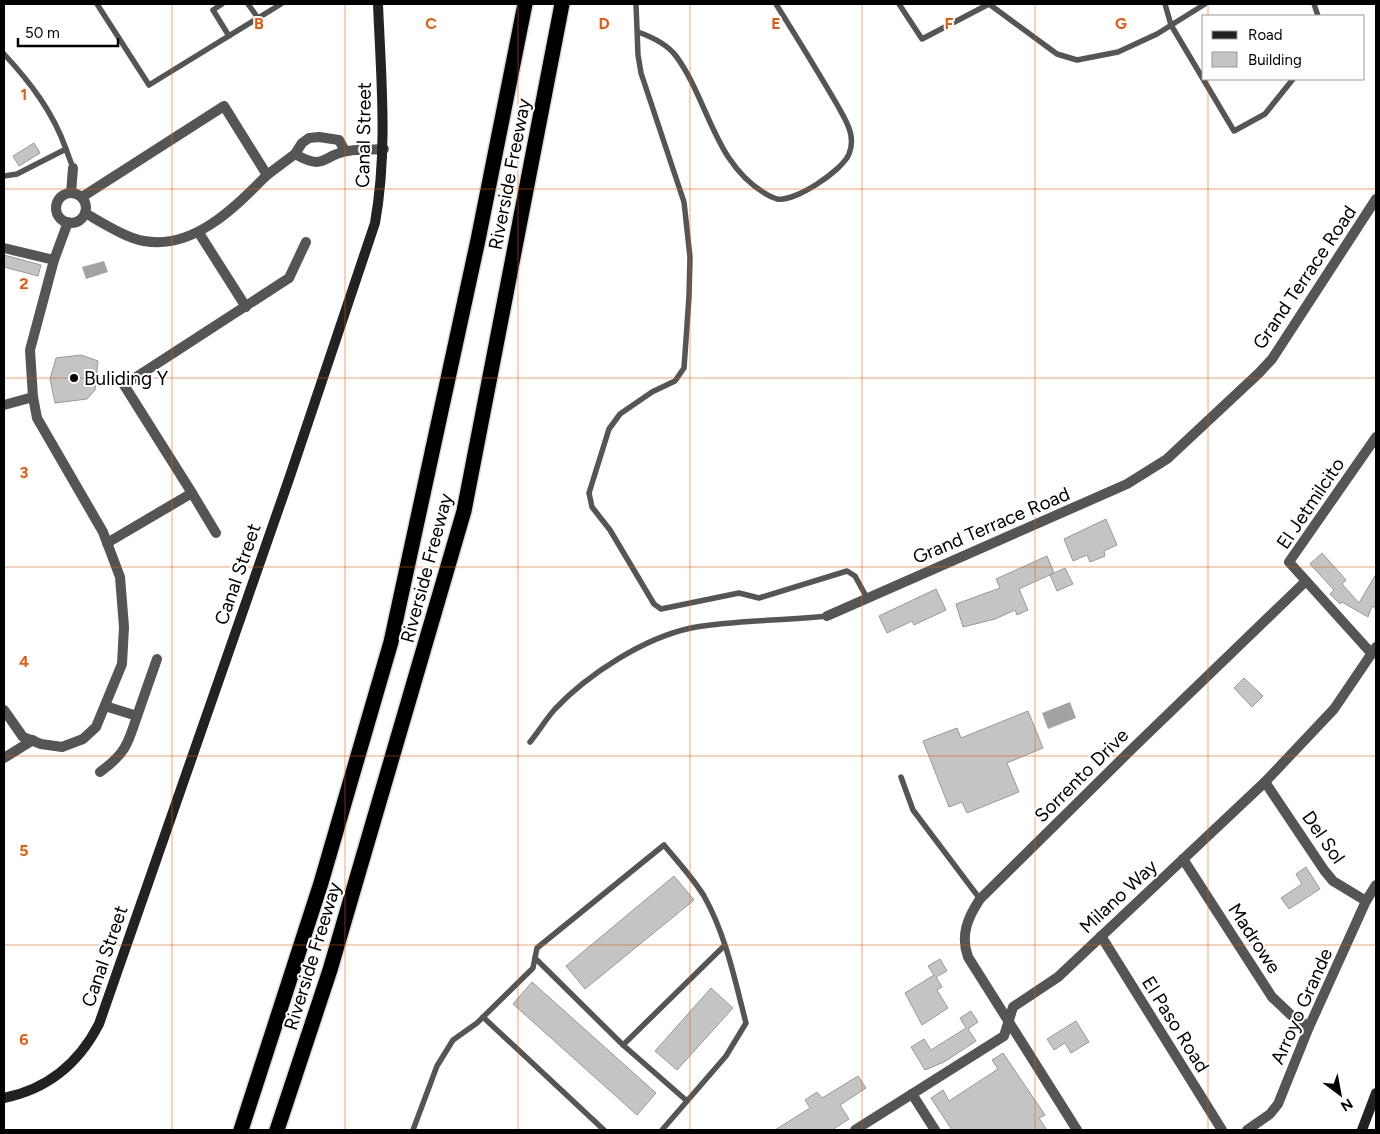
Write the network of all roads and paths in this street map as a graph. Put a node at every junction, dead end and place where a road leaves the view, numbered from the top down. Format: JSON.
{"nodes":[{"id":1,"x":97,"y":4,"type":"edge"},
{"id":2,"x":222,"y":4,"type":"edge"},
{"id":3,"x":248,"y":4,"type":"edge"},
{"id":4,"x":282,"y":4,"type":"edge"},
{"id":5,"x":378,"y":4,"type":"edge"},
{"id":6,"x":525,"y":4,"type":"edge"},
{"id":7,"x":562,"y":4,"type":"edge"},
{"id":8,"x":636,"y":4,"type":"edge"},
{"id":9,"x":776,"y":4,"type":"edge"},
{"id":10,"x":899,"y":4,"type":"edge"},
{"id":11,"x":1165,"y":4,"type":"edge"},
{"id":12,"x":1205,"y":4,"type":"edge"},
{"id":13,"x":258,"y":18,"type":"junction"},
{"id":14,"x":1171,"y":25,"type":"junction"},
{"id":15,"x":638,"y":32,"type":"junction"},
{"id":16,"x":229,"y":36,"type":"junction"},
{"id":17,"x":4,"y":54,"type":"edge"},
{"id":18,"x":1202,"y":77,"type":"edge"},
{"id":19,"x":1204,"y":80,"type":"edge"},
{"id":20,"x":1292,"y":80,"type":"edge"},
{"id":21,"x":66,"y":149,"type":"junction"},
{"id":22,"x":384,"y":149,"type":"junction"},
{"id":23,"x":345,"y":151,"type":"junction"},
{"id":24,"x":295,"y":154,"type":"junction"},
{"id":25,"x":73,"y":168,"type":"joint"},
{"id":26,"x":267,"y":175,"type":"junction"},
{"id":27,"x":4,"y":176,"type":"edge"},
{"id":28,"x":71,"y":193,"type":"junction"},
{"id":29,"x":82,"y":197,"type":"junction"},
{"id":30,"x":1376,"y":199,"type":"edge"},
{"id":31,"x":85,"y":214,"type":"junction"},
{"id":32,"x":68,"y":222,"type":"junction"},
{"id":33,"x":199,"y":233,"type":"junction"},
{"id":34,"x":306,"y":242,"type":"dead end"},
{"id":35,"x":4,"y":248,"type":"edge"},
{"id":36,"x":54,"y":260,"type":"junction"},
{"id":37,"x":246,"y":307,"type":"junction"},
{"id":38,"x":33,"y":397,"type":"junction"},
{"id":39,"x":4,"y":404,"type":"edge"},
{"id":40,"x":1376,"y":437,"type":"edge"},
{"id":41,"x":192,"y":493,"type":"junction"},
{"id":42,"x":216,"y":533,"type":"dead end"},
{"id":43,"x":107,"y":543,"type":"junction"},
{"id":44,"x":1306,"y":581,"type":"junction"},
{"id":45,"x":867,"y":598,"type":"junction"},
{"id":46,"x":827,"y":616,"type":"joint"},
{"id":47,"x":1374,"y":650,"type":"edge"},
{"id":48,"x":157,"y":659,"type":"dead end"},
{"id":49,"x":106,"y":706,"type":"junction"},
{"id":50,"x":4,"y":710,"type":"edge"},
{"id":51,"x":137,"y":716,"type":"junction"},
{"id":52,"x":33,"y":740,"type":"junction"},
{"id":53,"x":530,"y":742,"type":"dead end"},
{"id":54,"x":4,"y":758,"type":"edge"},
{"id":55,"x":100,"y":772,"type":"dead end"},
{"id":56,"x":901,"y":777,"type":"dead end"},
{"id":57,"x":1265,"y":782,"type":"junction"},
{"id":58,"x":1183,"y":859,"type":"junction"},
{"id":59,"x":1376,"y":885,"type":"edge"},
{"id":60,"x":980,"y":899,"type":"junction"},
{"id":61,"x":1366,"y":901,"type":"junction"},
{"id":62,"x":1101,"y":936,"type":"junction"},
{"id":63,"x":724,"y":946,"type":"junction"},
{"id":64,"x":535,"y":958,"type":"junction"},
{"id":65,"x":483,"y":1017,"type":"junction"},
{"id":66,"x":1008,"y":1020,"type":"junction"},
{"id":67,"x":1309,"y":1027,"type":"junction"},
{"id":68,"x":623,"y":1045,"type":"junction"},
{"id":69,"x":1376,"y":1093,"type":"edge"},
{"id":70,"x":912,"y":1094,"type":"junction"},
{"id":71,"x":4,"y":1098,"type":"edge"},
{"id":72,"x":687,"y":1102,"type":"junction"},
{"id":73,"x":241,"y":1130,"type":"edge"},
{"id":74,"x":277,"y":1130,"type":"edge"},
{"id":75,"x":413,"y":1130,"type":"edge"},
{"id":76,"x":604,"y":1130,"type":"edge"},
{"id":77,"x":662,"y":1130,"type":"edge"},
{"id":78,"x":855,"y":1130,"type":"edge"},
{"id":79,"x":935,"y":1130,"type":"edge"},
{"id":80,"x":1077,"y":1130,"type":"edge"},
{"id":81,"x":1222,"y":1130,"type":"edge"},
{"id":82,"x":1247,"y":1130,"type":"edge"},
{"id":83,"x":1362,"y":1130,"type":"edge"}],
"edges":[{"from":1,"to":16,"type":"lane"},
{"from":2,"to":16,"type":"lane"},
{"from":3,"to":13,"type":"lane"},
{"from":4,"to":13,"type":"lane"},
{"from":5,"to":22,"type":"street","name":"Canal Street"},
{"from":6,"to":73,"type":"highway","name":"Riverside Freeway"},
{"from":7,"to":74,"type":"highway","name":"Riverside Freeway"},
{"from":8,"to":15,"type":"lane"},
{"from":9,"to":15,"type":"lane"},
{"from":10,"to":14,"type":"lane"},
{"from":11,"to":14,"type":"lane"},
{"from":12,"to":14,"type":"lane"},
{"from":13,"to":16,"type":"lane"},
{"from":14,"to":18,"type":"lane"},
{"from":15,"to":45,"type":"lane"},
{"from":17,"to":21,"type":"lane"},
{"from":19,"to":20,"type":"lane"},
{"from":21,"to":25,"type":"lane"},
{"from":21,"to":27,"type":"lane"},
{"from":22,"to":23,"type":"street"},
{"from":22,"to":71,"type":"street","name":"Canal Street"},
{"from":23,"to":24,"type":"street"},
{"from":23,"to":24,"type":"street"},
{"from":24,"to":26,"type":"street"},
{"from":25,"to":28,"type":"street"},
{"from":26,"to":29,"type":"street"},
{"from":26,"to":33,"type":"street"},
{"from":28,"to":29,"type":"street"},
{"from":28,"to":32,"type":"street"},
{"from":29,"to":31,"type":"street"},
{"from":30,"to":45,"type":"street","name":"Grand Terrace Road"},
{"from":31,"to":32,"type":"street"},
{"from":31,"to":33,"type":"street"},
{"from":32,"to":36,"type":"street"},
{"from":33,"to":37,"type":"street"},
{"from":34,"to":37,"type":"street"},
{"from":35,"to":36,"type":"street"},
{"from":36,"to":38,"type":"street"},
{"from":37,"to":41,"type":"street"},
{"from":38,"to":39,"type":"street"},
{"from":38,"to":43,"type":"street"},
{"from":40,"to":44,"type":"street","name":"El Jetmilcito"},
{"from":41,"to":42,"type":"street"},
{"from":41,"to":43,"type":"street"},
{"from":43,"to":49,"type":"street"},
{"from":44,"to":47,"type":"street","name":"El Jetmilcito"},
{"from":44,"to":60,"type":"street","name":"Sorrento Drive"},
{"from":45,"to":46,"type":"street","name":"Grand Terrace Road"},
{"from":46,"to":53,"type":"lane","name":"Grand Terrace Road"},
{"from":47,"to":57,"type":"street","name":"Milano Way"},
{"from":48,"to":51,"type":"street"},
{"from":49,"to":51,"type":"street"},
{"from":49,"to":52,"type":"street"},
{"from":50,"to":52,"type":"street"},
{"from":51,"to":55,"type":"street"},
{"from":52,"to":54,"type":"street"},
{"from":56,"to":60,"type":"lane"},
{"from":57,"to":58,"type":"street","name":"Milano Way"},
{"from":57,"to":61,"type":"street","name":"Del Sol"},
{"from":58,"to":62,"type":"street","name":"Milano Way"},
{"from":58,"to":67,"type":"street","name":"Madrowe"},
{"from":59,"to":61,"type":"street","name":"Arroyo Grande"},
{"from":60,"to":66,"type":"street","name":"Sorrento Drive"},
{"from":61,"to":67,"type":"street","name":"Arroyo Grande"},
{"from":62,"to":66,"type":"street","name":"Milano Way"},
{"from":62,"to":81,"type":"street","name":"El Paso Road"},
{"from":63,"to":64,"type":"lane"},
{"from":63,"to":68,"type":"lane"},
{"from":63,"to":72,"type":"lane"},
{"from":64,"to":65,"type":"lane"},
{"from":64,"to":68,"type":"lane"},
{"from":65,"to":75,"type":"lane"},
{"from":65,"to":76,"type":"lane"},
{"from":66,"to":70,"type":"street","name":"Milano Way"},
{"from":66,"to":80,"type":"street","name":"Sorrento Drive"},
{"from":67,"to":82,"type":"street","name":"Arroyo Grande"},
{"from":68,"to":72,"type":"lane"},
{"from":69,"to":83,"type":"street"},
{"from":70,"to":78,"type":"street","name":"Milano Way"},
{"from":70,"to":79,"type":"street"},
{"from":72,"to":77,"type":"lane"}]}
